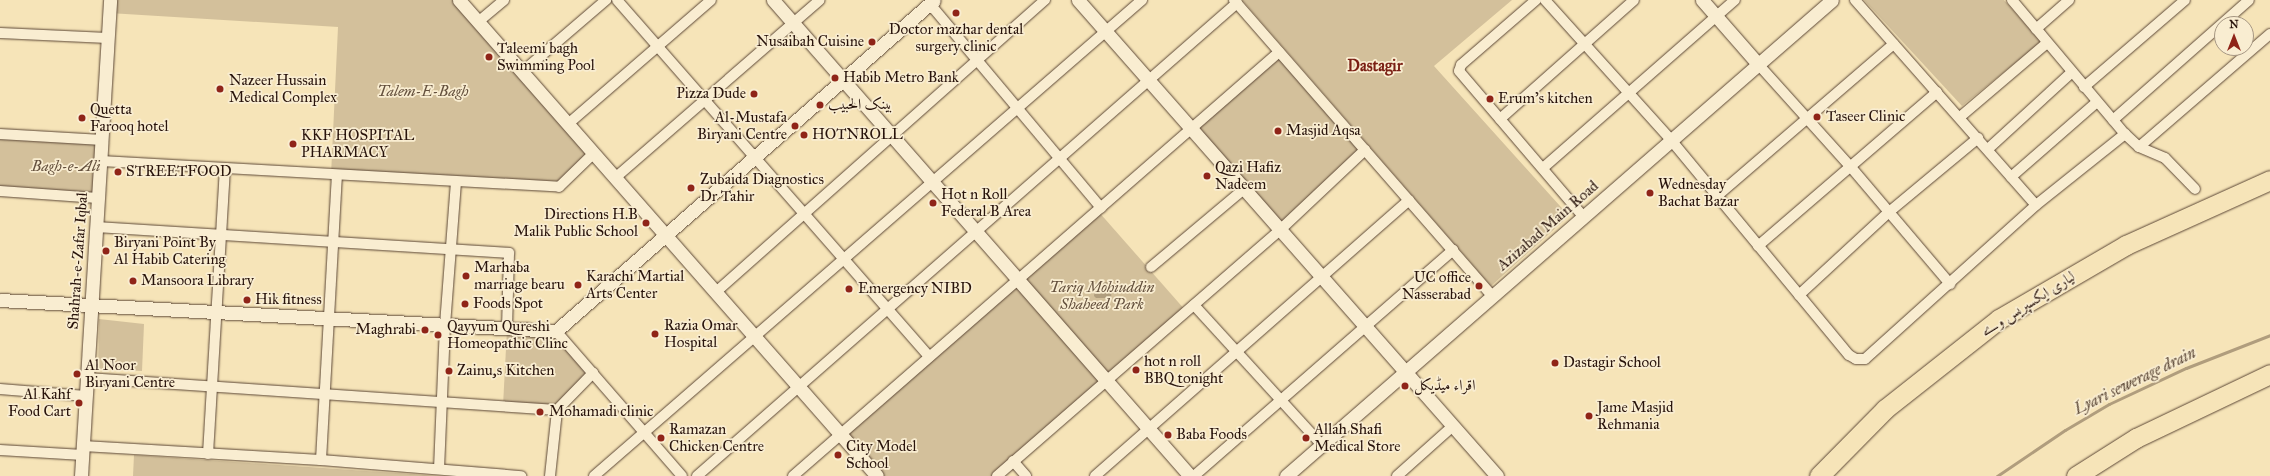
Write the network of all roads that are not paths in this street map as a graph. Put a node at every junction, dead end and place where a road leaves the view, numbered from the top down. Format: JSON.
{"nodes":[{"id":1,"x":110,"y":0,"type":"edge"},
{"id":2,"x":460,"y":0,"type":"edge"},
{"id":3,"x":504,"y":0,"type":"edge"},
{"id":4,"x":606,"y":0,"type":"edge"},
{"id":5,"x":617,"y":0,"type":"edge"},
{"id":6,"x":711,"y":0,"type":"edge"},
{"id":7,"x":773,"y":0,"type":"edge"},
{"id":8,"x":820,"y":0,"type":"edge"},
{"id":9,"x":1046,"y":0,"type":"edge"},
{"id":10,"x":1078,"y":0,"type":"edge"},
{"id":11,"x":1142,"y":0,"type":"edge"},
{"id":12,"x":1536,"y":0,"type":"edge"},
{"id":13,"x":1545,"y":0,"type":"edge"},
{"id":14,"x":1634,"y":0,"type":"edge"},
{"id":15,"x":1702,"y":0,"type":"edge"},
{"id":16,"x":1735,"y":0,"type":"edge"},
{"id":17,"x":1832,"y":0,"type":"edge"},
{"id":18,"x":1855,"y":0,"type":"edge"},
{"id":19,"x":2012,"y":0,"type":"edge"},
{"id":20,"x":2069,"y":0,"type":"edge"},
{"id":21,"x":2185,"y":0,"type":"edge"},
{"id":22,"x":2249,"y":0,"type":"edge"},
{"id":23,"x":1236,"y":1,"type":"edge"},
{"id":24,"x":932,"y":2,"type":"edge"},
{"id":25,"x":1716,"y":17,"type":"junction"},
{"id":26,"x":478,"y":22,"type":"junction"},
{"id":27,"x":793,"y":23,"type":"junction"},
{"id":28,"x":2036,"y":29,"type":"junction"},
{"id":29,"x":1106,"y":31,"type":"junction"},
{"id":30,"x":0,"y":33,"type":"edge"},
{"id":31,"x":2270,"y":34,"type":"edge"},
{"id":32,"x":108,"y":38,"type":"junction"},
{"id":33,"x":2047,"y":43,"type":"junction"},
{"id":34,"x":1894,"y":44,"type":"junction"},
{"id":35,"x":1586,"y":45,"type":"junction"},
{"id":36,"x":658,"y":46,"type":"junction"},
{"id":37,"x":1280,"y":52,"type":"junction"},
{"id":38,"x":977,"y":60,"type":"junction"},
{"id":39,"x":1758,"y":64,"type":"junction"},
{"id":40,"x":522,"y":72,"type":"junction"},
{"id":41,"x":2072,"y":72,"type":"junction"},
{"id":42,"x":843,"y":80,"type":"junction"},
{"id":43,"x":1148,"y":80,"type":"junction"},
{"id":44,"x":2084,"y":87,"type":"junction"},
{"id":45,"x":1937,"y":92,"type":"junction"},
{"id":46,"x":1629,"y":94,"type":"junction"},
{"id":47,"x":704,"y":100,"type":"junction"},
{"id":48,"x":2097,"y":102,"type":"junction"},
{"id":49,"x":1017,"y":108,"type":"junction"},
{"id":50,"x":1960,"y":117,"type":"junction"},
{"id":51,"x":1500,"y":119,"type":"junction"},
{"id":52,"x":1807,"y":120,"type":"junction"},
{"id":53,"x":2113,"y":120,"type":"junction"},
{"id":54,"x":568,"y":124,"type":"junction"},
{"id":55,"x":1191,"y":128,"type":"junction"},
{"id":56,"x":0,"y":134,"type":"edge"},
{"id":57,"x":2125,"y":134,"type":"junction"},
{"id":58,"x":892,"y":136,"type":"junction"},
{"id":59,"x":1978,"y":138,"type":"junction"},
{"id":60,"x":102,"y":140,"type":"junction"},
{"id":61,"x":1670,"y":140,"type":"junction"},
{"id":62,"x":2139,"y":146,"type":"junction"},
{"id":63,"x":1988,"y":149,"type":"junction"},
{"id":64,"x":1365,"y":150,"type":"junction"},
{"id":65,"x":594,"y":153,"type":"junction"},
{"id":66,"x":754,"y":158,"type":"junction"},
{"id":67,"x":1059,"y":158,"type":"junction"},
{"id":68,"x":101,"y":161,"type":"junction"},
{"id":69,"x":1850,"y":166,"type":"junction"},
{"id":70,"x":1543,"y":168,"type":"junction"},
{"id":71,"x":224,"y":169,"type":"junction"},
{"id":72,"x":337,"y":176,"type":"junction"},
{"id":73,"x":2011,"y":176,"type":"junction"},
{"id":74,"x":615,"y":178,"type":"junction"},
{"id":75,"x":2270,"y":180,"type":"edge"},
{"id":76,"x":456,"y":182,"type":"junction"},
{"id":77,"x":932,"y":182,"type":"junction"},
{"id":78,"x":1244,"y":189,"type":"junction"},
{"id":79,"x":2195,"y":189,"type":"dead end"},
{"id":80,"x":0,"y":191,"type":"edge"},
{"id":81,"x":1717,"y":196,"type":"junction"},
{"id":82,"x":98,"y":198,"type":"junction"},
{"id":83,"x":1409,"y":200,"type":"junction"},
{"id":84,"x":2036,"y":206,"type":"junction"},
{"id":85,"x":1101,"y":208,"type":"junction"},
{"id":86,"x":1889,"y":212,"type":"junction"},
{"id":87,"x":804,"y":214,"type":"junction"},
{"id":88,"x":1583,"y":216,"type":"junction"},
{"id":89,"x":97,"y":227,"type":"junction"},
{"id":90,"x":1280,"y":230,"type":"junction"},
{"id":91,"x":976,"y":232,"type":"junction"},
{"id":92,"x":221,"y":235,"type":"junction"},
{"id":93,"x":666,"y":235,"type":"junction"},
{"id":94,"x":333,"y":241,"type":"junction"},
{"id":95,"x":1758,"y":246,"type":"junction"},
{"id":96,"x":450,"y":249,"type":"junction"},
{"id":97,"x":1452,"y":250,"type":"junction"},
{"id":98,"x":843,"y":259,"type":"junction"},
{"id":99,"x":1151,"y":267,"type":"dead end"},
{"id":100,"x":1322,"y":277,"type":"junction"},
{"id":101,"x":1018,"y":280,"type":"junction"},
{"id":102,"x":1950,"y":284,"type":"junction"},
{"id":103,"x":716,"y":292,"type":"junction"},
{"id":104,"x":1799,"y":295,"type":"junction"},
{"id":105,"x":1492,"y":296,"type":"junction"},
{"id":106,"x":0,"y":300,"type":"edge"},
{"id":107,"x":1194,"y":305,"type":"junction"},
{"id":108,"x":92,"y":306,"type":"junction"},
{"id":109,"x":887,"y":309,"type":"junction"},
{"id":110,"x":217,"y":313,"type":"junction"},
{"id":111,"x":329,"y":319,"type":"junction"},
{"id":112,"x":445,"y":325,"type":"junction"},
{"id":113,"x":1365,"y":326,"type":"junction"},
{"id":114,"x":507,"y":329,"type":"junction"},
{"id":115,"x":556,"y":332,"type":"junction"},
{"id":116,"x":754,"y":336,"type":"junction"},
{"id":117,"x":1236,"y":352,"type":"junction"},
{"id":118,"x":929,"y":357,"type":"junction"},
{"id":119,"x":1405,"y":372,"type":"junction"},
{"id":120,"x":593,"y":373,"type":"junction"},
{"id":121,"x":2270,"y":374,"type":"edge"},
{"id":122,"x":87,"y":378,"type":"junction"},
{"id":123,"x":1106,"y":381,"type":"junction"},
{"id":124,"x":213,"y":385,"type":"junction"},
{"id":125,"x":798,"y":387,"type":"junction"},
{"id":126,"x":0,"y":389,"type":"edge"},
{"id":127,"x":325,"y":392,"type":"junction"},
{"id":128,"x":86,"y":396,"type":"junction"},
{"id":129,"x":1281,"y":400,"type":"junction"},
{"id":130,"x":442,"y":401,"type":"junction"},
{"id":131,"x":557,"y":410,"type":"junction"},
{"id":132,"x":1453,"y":426,"type":"junction"},
{"id":133,"x":1148,"y":429,"type":"junction"},
{"id":134,"x":644,"y":432,"type":"junction"},
{"id":135,"x":841,"y":435,"type":"junction"},
{"id":136,"x":1322,"y":445,"type":"junction"},
{"id":137,"x":0,"y":450,"type":"edge"},
{"id":138,"x":83,"y":451,"type":"junction"},
{"id":139,"x":208,"y":454,"type":"junction"},
{"id":140,"x":321,"y":460,"type":"junction"},
{"id":141,"x":1013,"y":461,"type":"junction"},
{"id":142,"x":439,"y":469,"type":"junction"},
{"id":143,"x":81,"y":476,"type":"edge"},
{"id":144,"x":521,"y":476,"type":"edge"},
{"id":145,"x":550,"y":476,"type":"edge"},
{"id":146,"x":594,"y":476,"type":"edge"},
{"id":147,"x":682,"y":476,"type":"edge"},
{"id":148,"x":697,"y":476,"type":"edge"},
{"id":149,"x":793,"y":476,"type":"edge"},
{"id":150,"x":877,"y":476,"type":"edge"},
{"id":151,"x":997,"y":476,"type":"edge"},
{"id":152,"x":1026,"y":476,"type":"edge"},
{"id":153,"x":1095,"y":476,"type":"edge"},
{"id":154,"x":1190,"y":476,"type":"edge"},
{"id":155,"x":1194,"y":476,"type":"edge"},
{"id":156,"x":1286,"y":476,"type":"edge"},
{"id":157,"x":1397,"y":476,"type":"edge"},
{"id":158,"x":1496,"y":476,"type":"edge"},
{"id":159,"x":1819,"y":476,"type":"edge"},
{"id":160,"x":2076,"y":476,"type":"edge"}],
"edges":[{"from":1,"to":32,"type":"street","name":"Shahrah-e-Zafar Iqbal"},
{"from":2,"to":26,"type":"street"},
{"from":3,"to":26,"type":"street"},
{"from":4,"to":40,"type":"street"},
{"from":5,"to":36,"type":"street"},
{"from":6,"to":36,"type":"street"},
{"from":7,"to":27,"type":"street"},
{"from":8,"to":27,"type":"street"},
{"from":9,"to":38,"type":"street"},
{"from":10,"to":29,"type":"street"},
{"from":11,"to":29,"type":"street"},
{"from":12,"to":51,"type":"street"},
{"from":13,"to":35,"type":"street"},
{"from":14,"to":35,"type":"street"},
{"from":15,"to":25,"type":"street"},
{"from":16,"to":25,"type":"street"},
{"from":17,"to":39,"type":"street","name":"Azizabad Main Road"},
{"from":18,"to":34,"type":"street"},
{"from":19,"to":28,"type":"street"},
{"from":20,"to":28,"type":"street"},
{"from":21,"to":44,"type":"street"},
{"from":22,"to":53,"type":"street"},
{"from":23,"to":37,"type":"street"},
{"from":23,"to":43,"type":"street"},
{"from":24,"to":38,"type":"street"},
{"from":24,"to":42,"type":"street"},
{"from":25,"to":39,"type":"street"},
{"from":25,"to":46,"type":"street"},
{"from":26,"to":40,"type":"street"},
{"from":27,"to":42,"type":"street"},
{"from":27,"to":47,"type":"street"},
{"from":28,"to":33,"type":"street"},
{"from":29,"to":43,"type":"street"},
{"from":29,"to":49,"type":"street"},
{"from":30,"to":32,"type":"street"},
{"from":31,"to":62,"type":"street"},
{"from":32,"to":60,"type":"street","name":"Shahrah-e-Zafar Iqbal"},
{"from":33,"to":41,"type":"street"},
{"from":33,"to":50,"type":"street"},
{"from":34,"to":45,"type":"street"},
{"from":34,"to":52,"type":"street"},
{"from":35,"to":46,"type":"street"},
{"from":35,"to":51,"type":"street"},
{"from":36,"to":47,"type":"street"},
{"from":36,"to":54,"type":"street"},
{"from":37,"to":55,"type":"street"},
{"from":37,"to":64,"type":"street"},
{"from":38,"to":49,"type":"street"},
{"from":38,"to":58,"type":"street"},
{"from":39,"to":52,"type":"street"},
{"from":39,"to":61,"type":"street","name":"Azizabad Main Road"},
{"from":40,"to":54,"type":"street"},
{"from":41,"to":44,"type":"street"},
{"from":41,"to":63,"type":"street"},
{"from":42,"to":58,"type":"street"},
{"from":42,"to":66,"type":"street"},
{"from":43,"to":55,"type":"street"},
{"from":43,"to":67,"type":"street"},
{"from":44,"to":48,"type":"street"},
{"from":45,"to":50,"type":"street"},
{"from":45,"to":69,"type":"street"},
{"from":46,"to":61,"type":"street"},
{"from":46,"to":70,"type":"street"},
{"from":47,"to":66,"type":"street"},
{"from":47,"to":74,"type":"street"},
{"from":48,"to":53,"type":"street"},
{"from":48,"to":73,"type":"street"},
{"from":49,"to":67,"type":"street"},
{"from":49,"to":77,"type":"street"},
{"from":50,"to":59,"type":"street"},
{"from":51,"to":70,"type":"street"},
{"from":52,"to":69,"type":"street"},
{"from":52,"to":81,"type":"street"},
{"from":53,"to":57,"type":"street"},
{"from":54,"to":65,"type":"street"},
{"from":55,"to":78,"type":"street"},
{"from":55,"to":85,"type":"street"},
{"from":56,"to":60,"type":"street"},
{"from":57,"to":62,"type":"street"},
{"from":57,"to":84,"type":"street"},
{"from":58,"to":77,"type":"street"},
{"from":58,"to":87,"type":"street"},
{"from":59,"to":63,"type":"street"},
{"from":59,"to":86,"type":"street"},
{"from":60,"to":68,"type":"street","name":"Shahrah-e-Zafar Iqbal"},
{"from":61,"to":81,"type":"street"},
{"from":61,"to":88,"type":"street","name":"Azizabad Main Road"},
{"from":62,"to":79,"type":"street"},
{"from":63,"to":73,"type":"street"},
{"from":64,"to":83,"type":"street"},
{"from":64,"to":90,"type":"street"},
{"from":65,"to":74,"type":"street"},
{"from":65,"to":76,"type":"street"},
{"from":66,"to":87,"type":"street"},
{"from":66,"to":93,"type":"street"},
{"from":67,"to":85,"type":"street"},
{"from":67,"to":91,"type":"street"},
{"from":68,"to":71,"type":"street"},
{"from":68,"to":82,"type":"street","name":"Shahrah-e-Zafar Iqbal"},
{"from":69,"to":86,"type":"street"},
{"from":69,"to":95,"type":"street"},
{"from":70,"to":88,"type":"street"},
{"from":71,"to":72,"type":"street"},
{"from":71,"to":92,"type":"street"},
{"from":72,"to":76,"type":"street"},
{"from":72,"to":94,"type":"street"},
{"from":73,"to":84,"type":"street"},
{"from":74,"to":93,"type":"street"},
{"from":75,"to":159,"type":"highway","name":"لیاری ایکسپریس وے"},
{"from":76,"to":96,"type":"street"},
{"from":77,"to":91,"type":"street"},
{"from":77,"to":98,"type":"street"},
{"from":78,"to":90,"type":"street"},
{"from":78,"to":99,"type":"street"},
{"from":80,"to":82,"type":"street"},
{"from":81,"to":95,"type":"street"},
{"from":82,"to":89,"type":"street","name":"Shahrah-e-Zafar Iqbal"},
{"from":83,"to":97,"type":"street"},
{"from":83,"to":100,"type":"street"},
{"from":84,"to":102,"type":"street"},
{"from":85,"to":101,"type":"street"},
{"from":86,"to":102,"type":"street"},
{"from":86,"to":104,"type":"street"},
{"from":87,"to":98,"type":"street"},
{"from":87,"to":103,"type":"street"},
{"from":88,"to":105,"type":"street","name":"Azizabad Main Road"},
{"from":89,"to":92,"type":"street"},
{"from":89,"to":108,"type":"street","name":"Shahrah-e-Zafar Iqbal"},
{"from":90,"to":100,"type":"street"},
{"from":90,"to":107,"type":"street"},
{"from":91,"to":101,"type":"street"},
{"from":91,"to":109,"type":"street"},
{"from":92,"to":94,"type":"street"},
{"from":92,"to":110,"type":"street"},
{"from":93,"to":103,"type":"street"},
{"from":93,"to":115,"type":"street"},
{"from":94,"to":96,"type":"street"},
{"from":94,"to":111,"type":"street"},
{"from":95,"to":104,"type":"street"},
{"from":96,"to":112,"type":"street"},
{"from":96,"to":114,"type":"street"},
{"from":97,"to":105,"type":"street"},
{"from":97,"to":113,"type":"street"},
{"from":98,"to":109,"type":"street"},
{"from":98,"to":116,"type":"street"},
{"from":100,"to":113,"type":"street"},
{"from":100,"to":117,"type":"street"},
{"from":101,"to":118,"type":"street"},
{"from":101,"to":123,"type":"street"},
{"from":102,"to":104,"type":"street"},
{"from":103,"to":116,"type":"street"},
{"from":105,"to":119,"type":"street","name":"Azizabad Main Road"},
{"from":106,"to":108,"type":"street"},
{"from":107,"to":117,"type":"street"},
{"from":107,"to":123,"type":"street"},
{"from":108,"to":110,"type":"street"},
{"from":108,"to":122,"type":"street","name":"Shahrah-e-Zafar Iqbal"},
{"from":109,"to":118,"type":"street"},
{"from":109,"to":125,"type":"street"},
{"from":110,"to":111,"type":"street"},
{"from":110,"to":124,"type":"street"},
{"from":111,"to":112,"type":"street"},
{"from":111,"to":127,"type":"street"},
{"from":112,"to":114,"type":"street"},
{"from":112,"to":130,"type":"street"},
{"from":113,"to":119,"type":"street"},
{"from":113,"to":129,"type":"street"},
{"from":114,"to":115,"type":"street"},
{"from":115,"to":120,"type":"street"},
{"from":116,"to":125,"type":"street"},
{"from":116,"to":134,"type":"street"},
{"from":117,"to":129,"type":"street"},
{"from":117,"to":133,"type":"street"},
{"from":118,"to":135,"type":"street"},
{"from":119,"to":132,"type":"street"},
{"from":119,"to":136,"type":"street","name":"Azizabad Main Road"},
{"from":120,"to":131,"type":"street"},
{"from":120,"to":134,"type":"street"},
{"from":121,"to":160,"type":"highway"},
{"from":122,"to":124,"type":"street"},
{"from":122,"to":128,"type":"street","name":"Shahrah-e-Zafar Iqbal"},
{"from":123,"to":133,"type":"street"},
{"from":123,"to":141,"type":"street"},
{"from":124,"to":127,"type":"street"},
{"from":124,"to":139,"type":"street"},
{"from":125,"to":135,"type":"street"},
{"from":125,"to":148,"type":"street"},
{"from":126,"to":128,"type":"street"},
{"from":127,"to":130,"type":"street"},
{"from":127,"to":140,"type":"street"},
{"from":128,"to":138,"type":"street","name":"Shahrah-e-Zafar Iqbal"},
{"from":129,"to":136,"type":"street"},
{"from":129,"to":155,"type":"street"},
{"from":130,"to":131,"type":"street"},
{"from":130,"to":142,"type":"street"},
{"from":131,"to":145,"type":"street"},
{"from":132,"to":157,"type":"street"},
{"from":132,"to":158,"type":"street"},
{"from":133,"to":153,"type":"street"},
{"from":133,"to":154,"type":"street"},
{"from":134,"to":146,"type":"street"},
{"from":134,"to":147,"type":"street"},
{"from":135,"to":149,"type":"street"},
{"from":135,"to":150,"type":"street"},
{"from":136,"to":156,"type":"street","name":"Azizabad Main Road"},
{"from":137,"to":138,"type":"street"},
{"from":138,"to":139,"type":"street"},
{"from":138,"to":143,"type":"street","name":"Shahrah-e-Zafar Iqbal"},
{"from":139,"to":140,"type":"street"},
{"from":140,"to":142,"type":"street"},
{"from":141,"to":151,"type":"street"},
{"from":141,"to":152,"type":"street"},
{"from":142,"to":144,"type":"street"}]}
